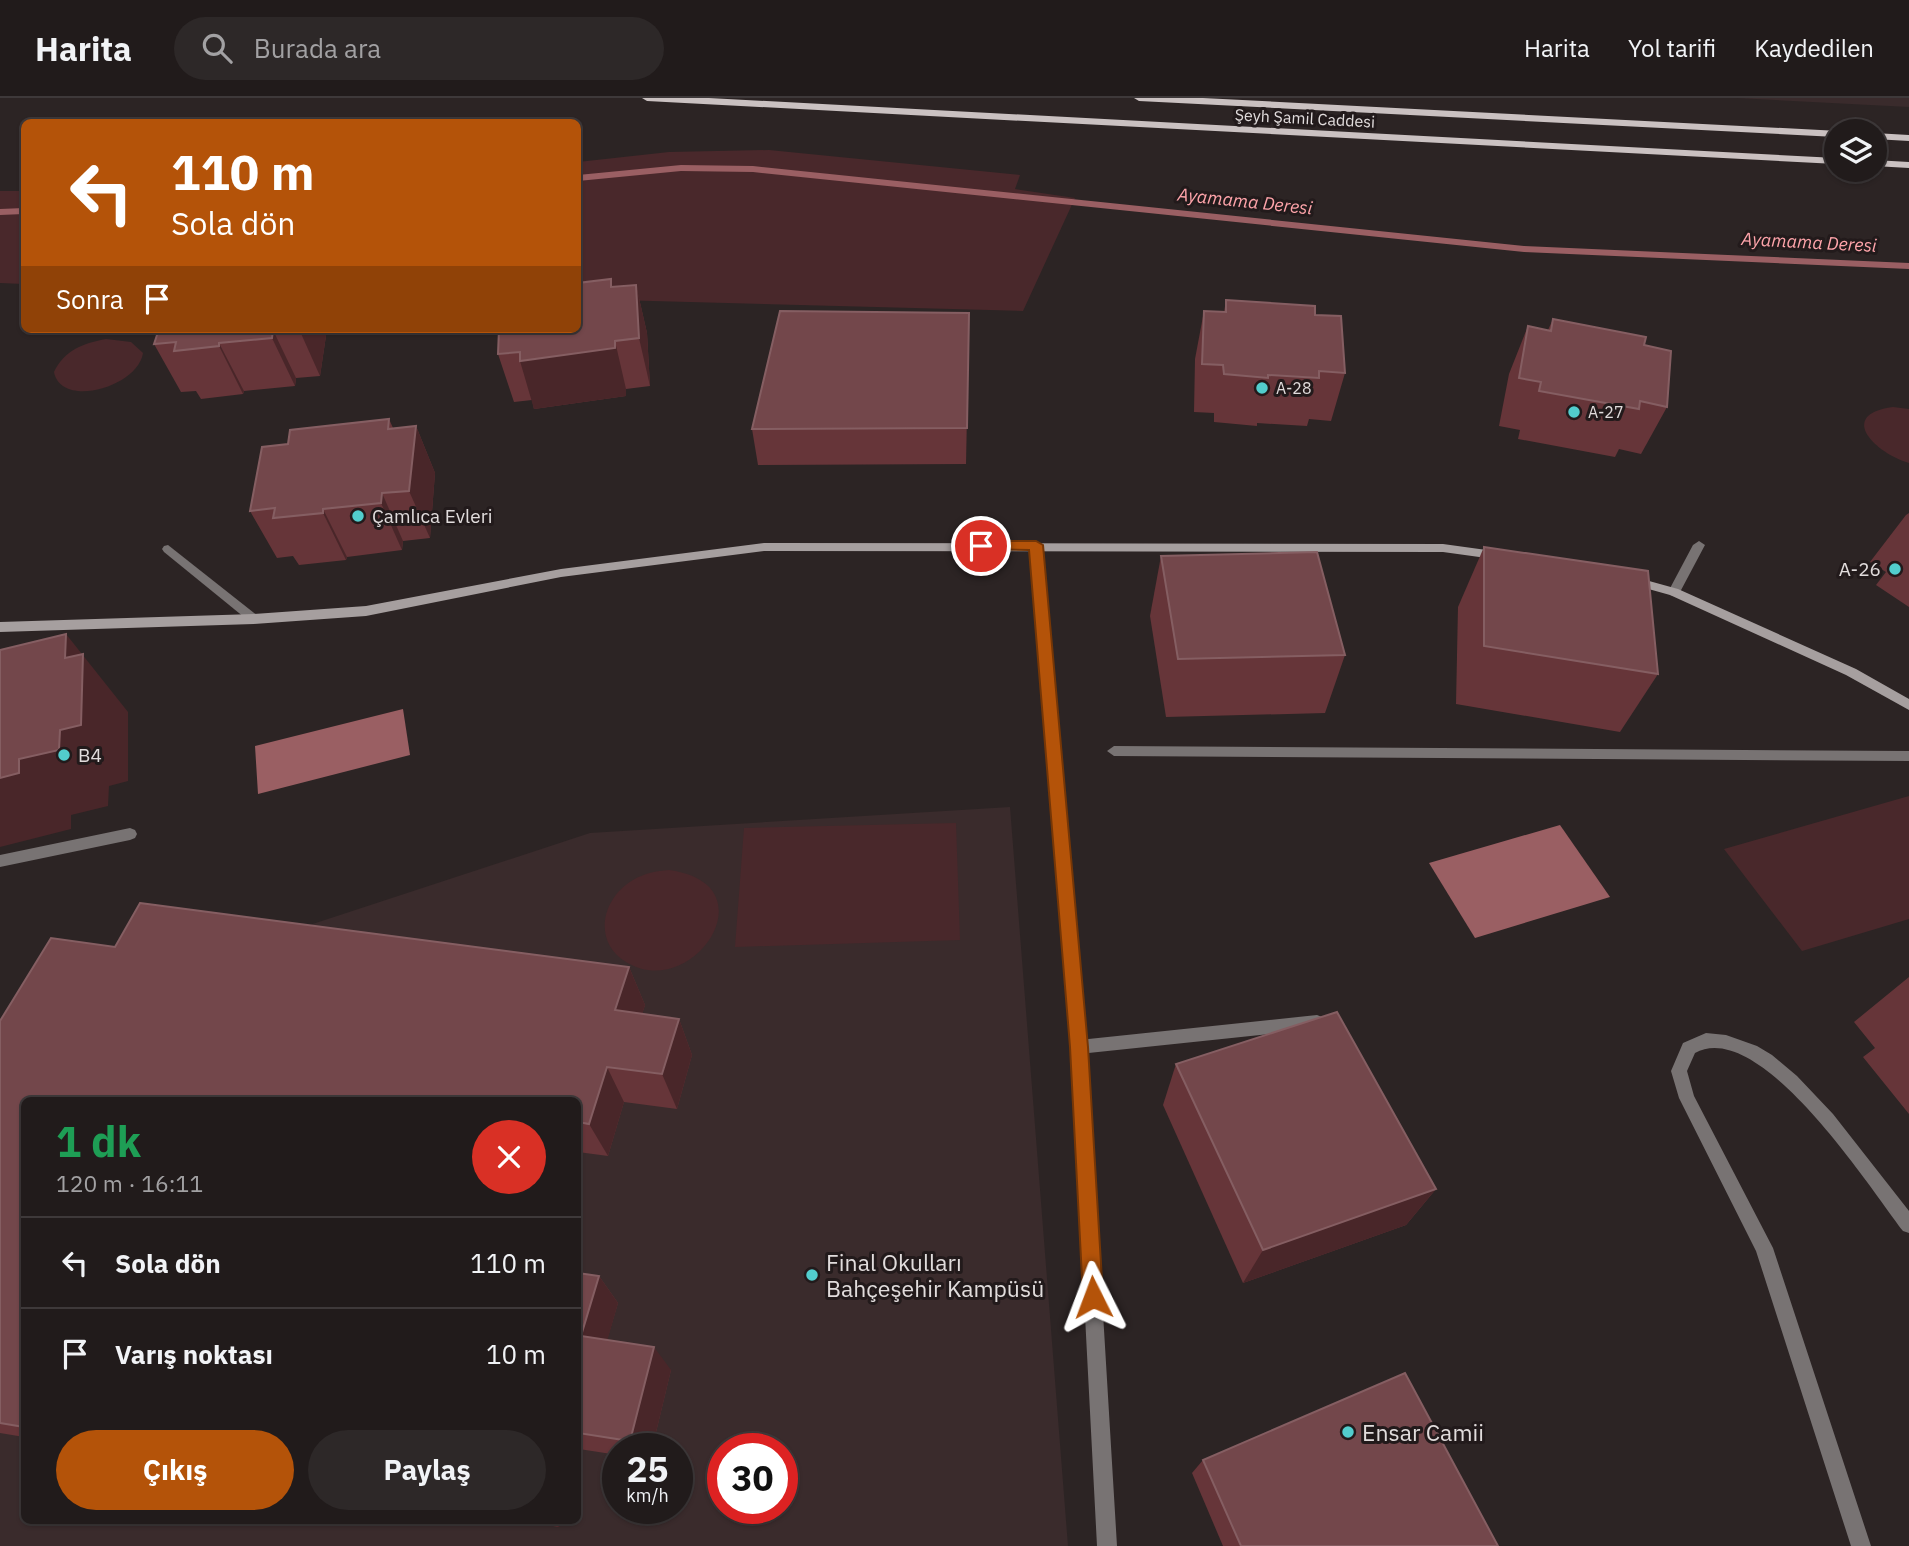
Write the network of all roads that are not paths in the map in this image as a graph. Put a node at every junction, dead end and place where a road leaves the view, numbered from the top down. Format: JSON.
{"nodes":[{"id":1,"x":647,"y":98,"type":"edge"},
{"id":2,"x":1139,"y":98,"type":"edge"},
{"id":3,"x":1824,"y":133,"type":"edge"},
{"id":4,"x":1887,"y":137,"type":"edge"},
{"id":5,"x":1909,"y":138,"type":"edge"},
{"id":6,"x":1824,"y":160,"type":"edge"},
{"id":7,"x":1887,"y":164,"type":"edge"},
{"id":8,"x":1909,"y":165,"type":"edge"},
{"id":9,"x":1036,"y":545,"type":"junction"},
{"id":10,"x":1699,"y":545,"type":"dead end"},
{"id":11,"x":169,"y":549,"type":"dead end"},
{"id":12,"x":1511,"y":557,"type":"edge"},
{"id":13,"x":1614,"y":575,"type":"edge"},
{"id":14,"x":1674,"y":592,"type":"junction"},
{"id":15,"x":254,"y":619,"type":"junction"},
{"id":16,"x":0,"y":627,"type":"edge"},
{"id":17,"x":1909,"y":705,"type":"edge"},
{"id":18,"x":1114,"y":751,"type":"dead end"},
{"id":19,"x":1909,"y":756,"type":"edge"},
{"id":20,"x":130,"y":834,"type":"dead end"},
{"id":21,"x":0,"y":861,"type":"edge"},
{"id":22,"x":1317,"y":1022,"type":"edge"},
{"id":23,"x":1079,"y":1047,"type":"junction"},
{"id":24,"x":1909,"y":1225,"type":"edge"},
{"id":25,"x":1107,"y":1546,"type":"edge"},
{"id":26,"x":1861,"y":1546,"type":"edge"}],
"edges":[{"from":1,"to":6,"type":"main road","name":"Şeyh Şamil Caddesi"},
{"from":2,"to":3,"type":"main road","name":"Şeyh Şamil Caddesi"},
{"from":4,"to":5,"type":"main road"},
{"from":7,"to":8,"type":"main road"},
{"from":9,"to":12,"type":"street"},
{"from":9,"to":15,"type":"street"},
{"from":9,"to":23,"type":"street"},
{"from":10,"to":14,"type":"street"},
{"from":11,"to":15,"type":"street"},
{"from":13,"to":14,"type":"street"},
{"from":14,"to":17,"type":"street"},
{"from":15,"to":16,"type":"street"},
{"from":18,"to":19,"type":"street"},
{"from":20,"to":21,"type":"street"},
{"from":22,"to":23,"type":"street"},
{"from":23,"to":25,"type":"street"},
{"from":24,"to":26,"type":"street"}]}
